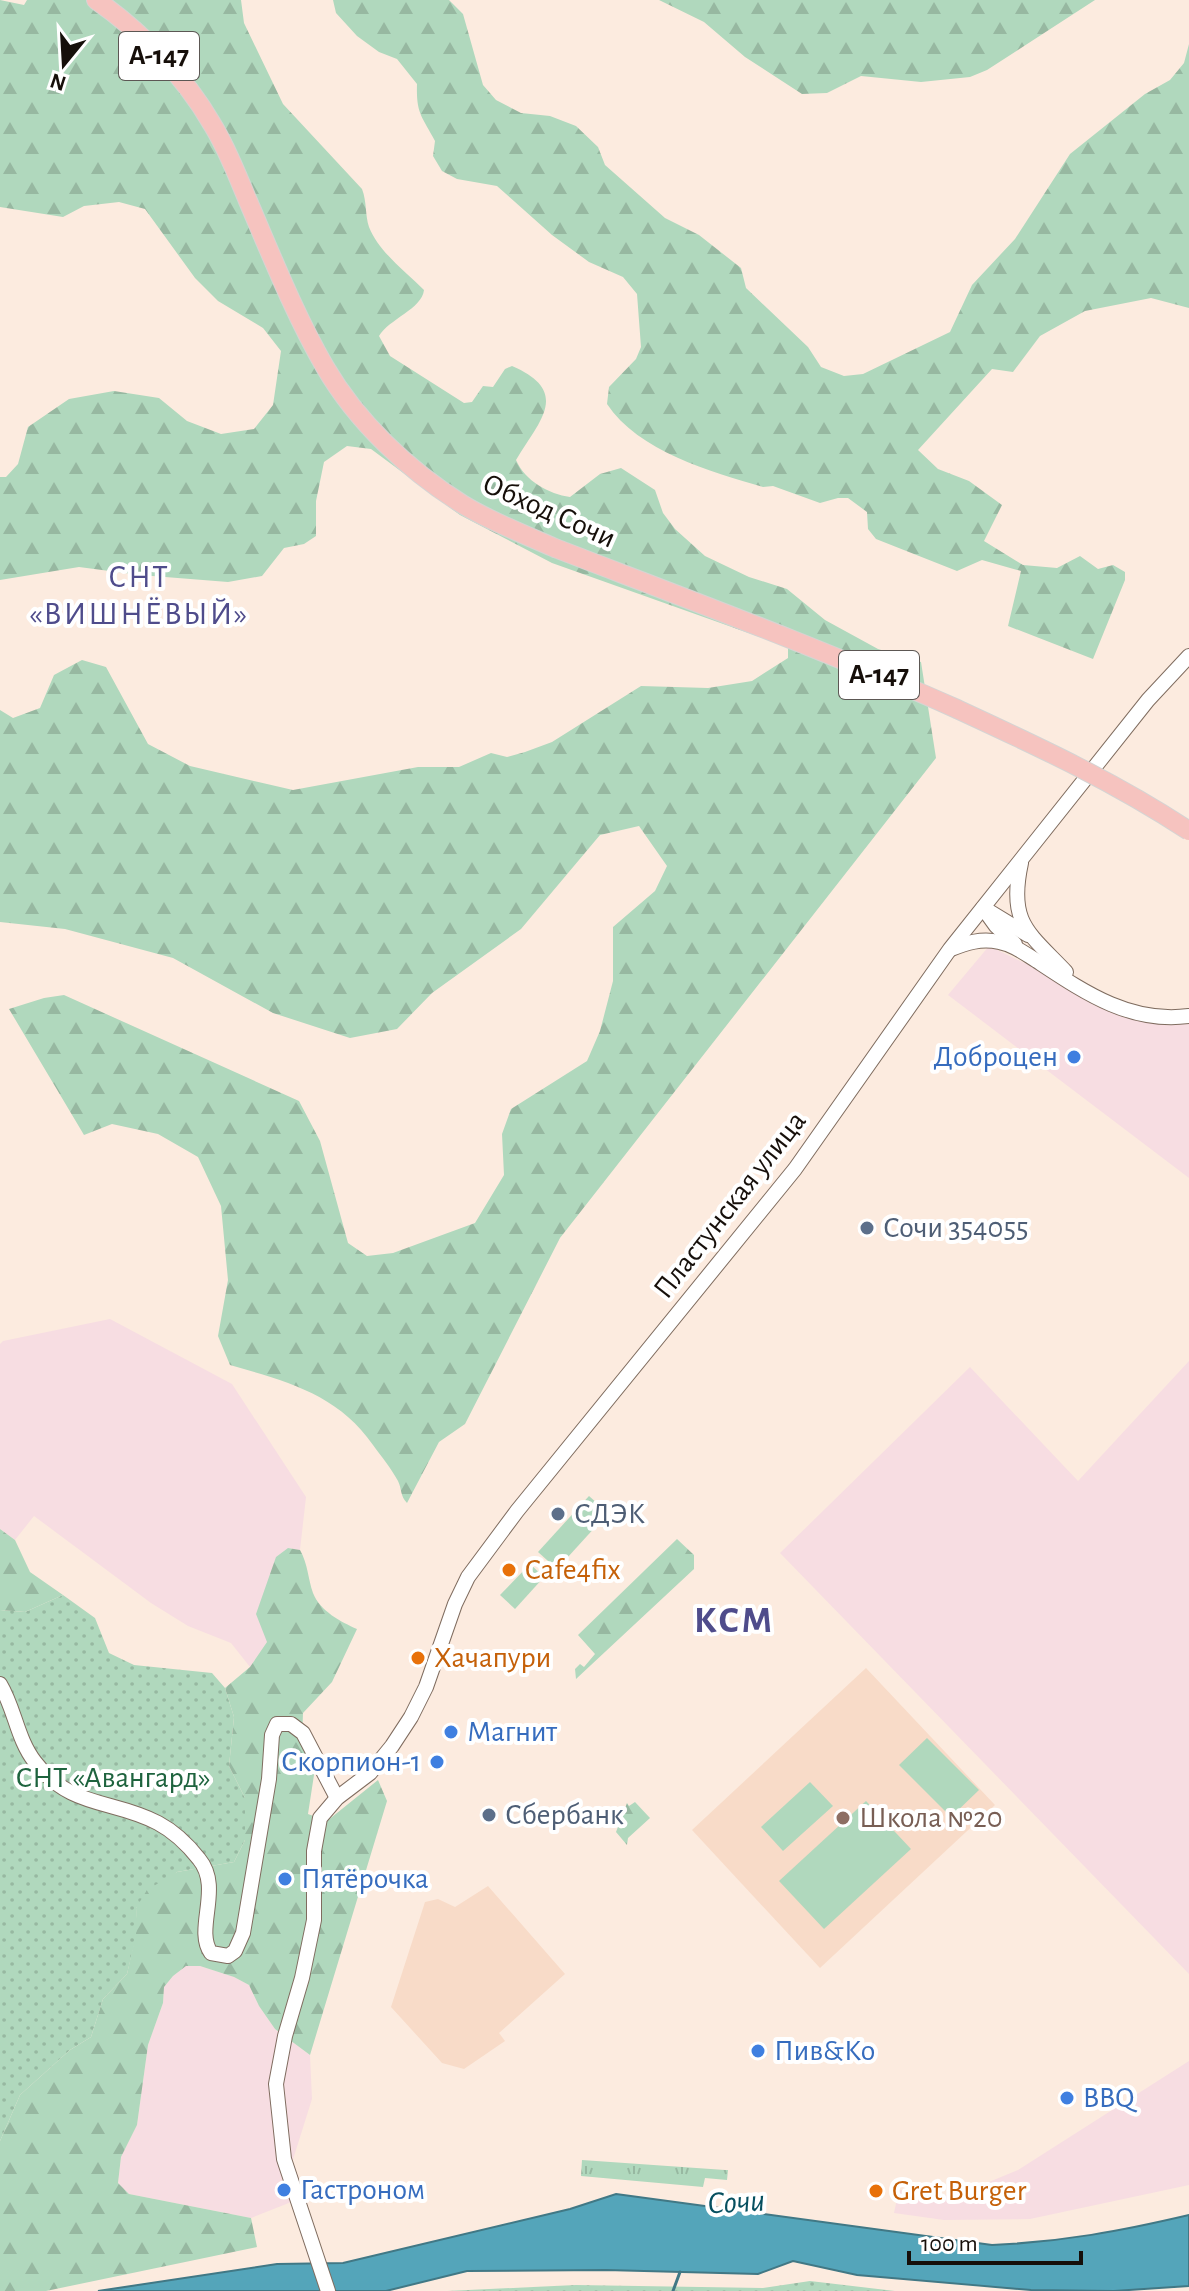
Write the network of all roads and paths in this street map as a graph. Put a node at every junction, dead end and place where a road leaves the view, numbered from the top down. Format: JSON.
{"nodes":[{"id":1,"x":96,"y":0,"type":"edge"},
{"id":2,"x":1188,"y":658,"type":"edge"},
{"id":3,"x":1189,"y":831,"type":"edge"},
{"id":4,"x":1022,"y":859,"type":"junction"},
{"id":5,"x":983,"y":908,"type":"junction"},
{"id":6,"x":1030,"y":936,"type":"junction"},
{"id":7,"x":950,"y":949,"type":"junction"},
{"id":8,"x":1020,"y":949,"type":"junction"},
{"id":9,"x":1080,"y":986,"type":"junction"},
{"id":10,"x":1189,"y":1016,"type":"edge"},
{"id":11,"x":0,"y":1684,"type":"edge"},
{"id":12,"x":337,"y":1798,"type":"junction"},
{"id":13,"x":328,"y":2291,"type":"edge"}],
"edges":[{"from":1,"to":3,"type":"highway","name":"Обход Сочи","number":"А-147","bridge":true},
{"from":2,"to":4,"type":"main road","name":"Пластунская улица"},
{"from":4,"to":5,"type":"main road","name":"Пластунская улица"},
{"from":4,"to":6,"type":"main road"},
{"from":5,"to":6,"type":"main road"},
{"from":5,"to":7,"type":"main road","name":"Пластунская улица"},
{"from":5,"to":8,"type":"main road"},
{"from":6,"to":9,"type":"main road"},
{"from":7,"to":8,"type":"main road"},
{"from":7,"to":12,"type":"main road","name":"Пластунская улица"},
{"from":8,"to":9,"type":"main road"},
{"from":9,"to":10,"type":"main road"},
{"from":11,"to":12,"type":"main road"},
{"from":12,"to":13,"type":"main road","name":"Пластунская улица"}]}
